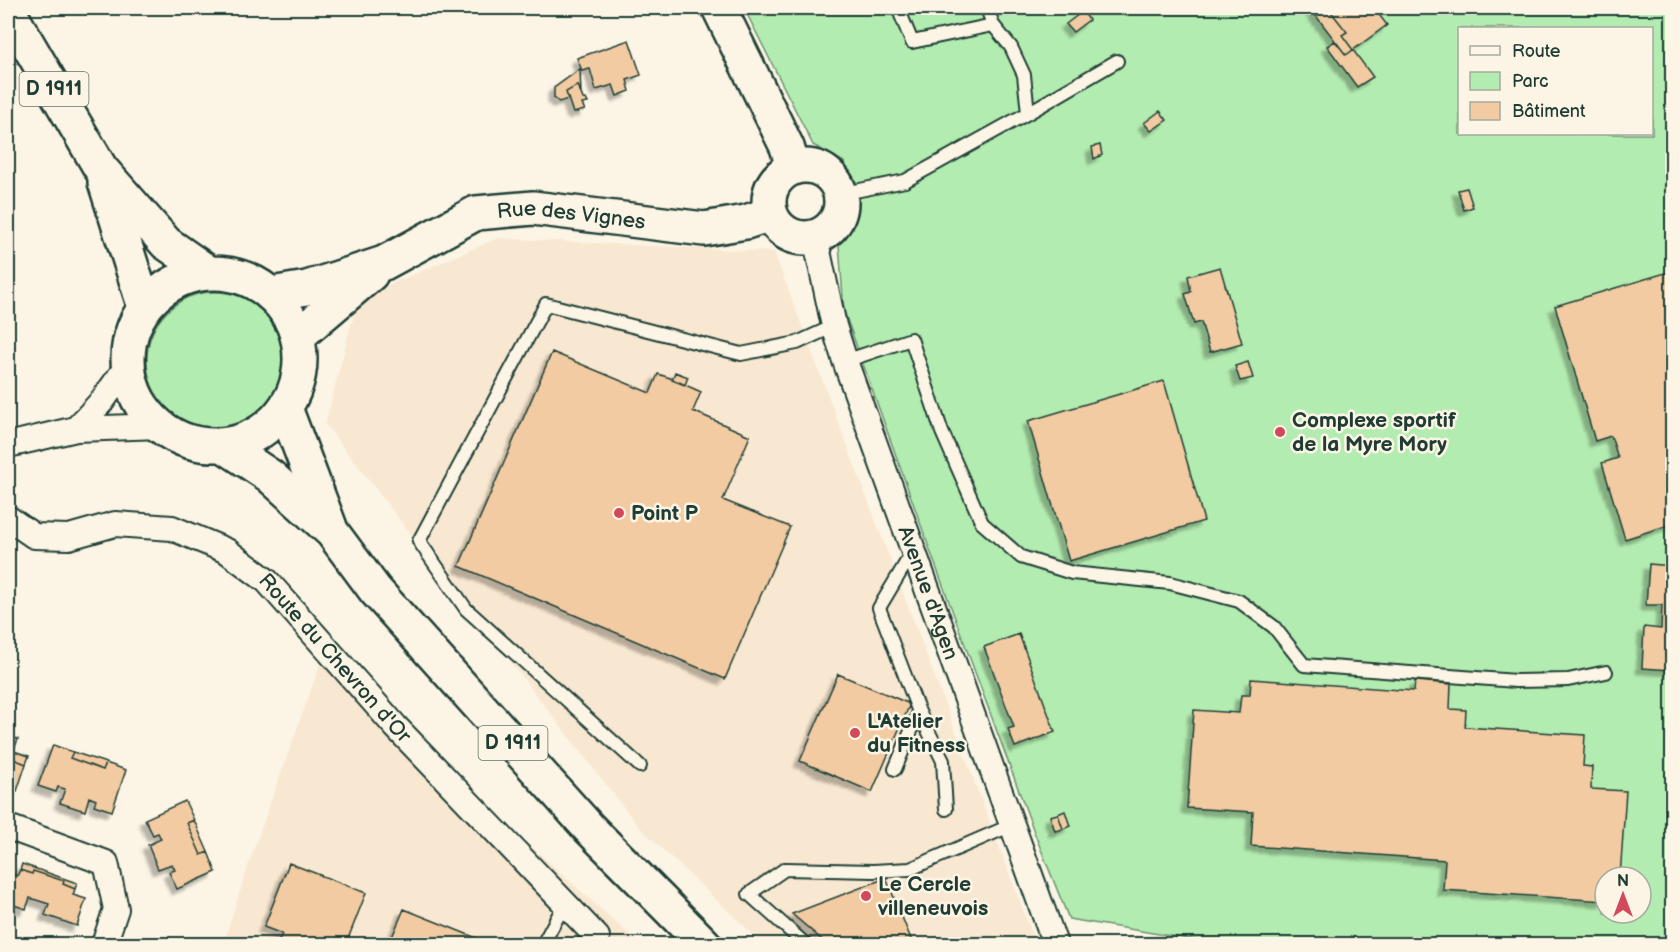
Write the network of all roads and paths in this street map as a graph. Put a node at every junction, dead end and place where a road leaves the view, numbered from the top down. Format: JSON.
{"nodes":[{"id":1,"x":719,"y":8,"type":"edge"},
{"id":2,"x":898,"y":8,"type":"edge"},
{"id":3,"x":987,"y":8,"type":"edge"},
{"id":4,"x":8,"y":9,"type":"edge"},
{"id":5,"x":993,"y":25,"type":"junction"},
{"id":6,"x":1117,"y":60,"type":"dead end"},
{"id":7,"x":1028,"y":113,"type":"junction"},
{"id":8,"x":793,"y":167,"type":"junction"},
{"id":9,"x":101,"y":169,"type":"junction"},
{"id":10,"x":840,"y":194,"type":"junction"},
{"id":11,"x":770,"y":214,"type":"junction"},
{"id":12,"x":815,"y":237,"type":"junction"},
{"id":13,"x":384,"y":263,"type":"junction"},
{"id":14,"x":209,"y":273,"type":"junction"},
{"id":15,"x":271,"y":294,"type":"junction"},
{"id":16,"x":145,"y":308,"type":"junction"},
{"id":17,"x":834,"y":326,"type":"junction"},
{"id":18,"x":298,"y":336,"type":"junction"},
{"id":19,"x":845,"y":362,"type":"junction"},
{"id":20,"x":128,"y":365,"type":"junction"},
{"id":21,"x":285,"y":408,"type":"junction"},
{"id":22,"x":161,"y":426,"type":"junction"},
{"id":23,"x":76,"y":429,"type":"junction"},
{"id":24,"x":8,"y":445,"type":"edge"},
{"id":25,"x":223,"y":445,"type":"junction"},
{"id":26,"x":8,"y":519,"type":"edge"},
{"id":27,"x":332,"y":532,"type":"junction"},
{"id":28,"x":913,"y":551,"type":"junction"},
{"id":29,"x":1606,"y":672,"type":"dead end"},
{"id":30,"x":919,"y":712,"type":"junction"},
{"id":31,"x":640,"y":766,"type":"dead end"},
{"id":32,"x":895,"y":769,"type":"dead end"},
{"id":33,"x":946,"y":810,"type":"dead end"},
{"id":34,"x":1012,"y":825,"type":"junction"},
{"id":35,"x":8,"y":827,"type":"edge"},
{"id":36,"x":564,"y":905,"type":"junction"},
{"id":37,"x":597,"y":937,"type":"dead end"},
{"id":38,"x":104,"y":945,"type":"edge"},
{"id":39,"x":543,"y":945,"type":"edge"},
{"id":40,"x":704,"y":945,"type":"edge"},
{"id":41,"x":806,"y":945,"type":"edge"},
{"id":42,"x":1055,"y":945,"type":"edge"}],
"edges":[{"from":1,"to":8,"type":"main road"},
{"from":2,"to":5,"type":"lane"},
{"from":3,"to":5,"type":"lane"},
{"from":4,"to":9,"type":"main road","number":"D 1911"},
{"from":5,"to":7,"type":"lane"},
{"from":6,"to":7,"type":"lane"},
{"from":7,"to":10,"type":"lane"},
{"from":8,"to":10,"type":"main road"},
{"from":8,"to":11,"type":"main road"},
{"from":9,"to":14,"type":"main road","number":"D 1911"},
{"from":9,"to":16,"type":"main road","number":"D 1911"},
{"from":10,"to":12,"type":"main road"},
{"from":11,"to":12,"type":"main road"},
{"from":11,"to":13,"type":"main road","name":"Rue des Vignes"},
{"from":12,"to":17,"type":"street","name":"Avenue d'Agen"},
{"from":13,"to":15,"type":"main road","name":"Rue des Vignes"},
{"from":13,"to":18,"type":"main road","name":"Rue des Vignes"},
{"from":14,"to":15,"type":"main road"},
{"from":14,"to":16,"type":"main road"},
{"from":15,"to":18,"type":"main road"},
{"from":16,"to":20,"type":"main road"},
{"from":17,"to":19,"type":"street","name":"Avenue d'Agen"},
{"from":17,"to":31,"type":"lane"},
{"from":18,"to":21,"type":"main road"},
{"from":19,"to":28,"type":"street","name":"Avenue d'Agen"},
{"from":19,"to":29,"type":"lane"},
{"from":20,"to":22,"type":"main road"},
{"from":20,"to":23,"type":"street"},
{"from":21,"to":25,"type":"main road"},
{"from":21,"to":27,"type":"main road","number":"D 1911"},
{"from":22,"to":23,"type":"street"},
{"from":22,"to":25,"type":"main road"},
{"from":23,"to":24,"type":"street"},
{"from":25,"to":27,"type":"main road","number":"D 1911"},
{"from":26,"to":36,"type":"street","name":"Route du Chevron d'Or"},
{"from":27,"to":40,"type":"main road","number":"D 1911"},
{"from":28,"to":30,"type":"lane"},
{"from":28,"to":34,"type":"street","name":"Avenue d'Agen"},
{"from":30,"to":32,"type":"lane"},
{"from":30,"to":33,"type":"lane"},
{"from":34,"to":41,"type":"lane"},
{"from":34,"to":42,"type":"street","name":"Avenue d'Agen"},
{"from":35,"to":38,"type":"street"},
{"from":36,"to":37,"type":"street","name":"Route du Chevron d'Or"},
{"from":36,"to":39,"type":"lane"}]}
